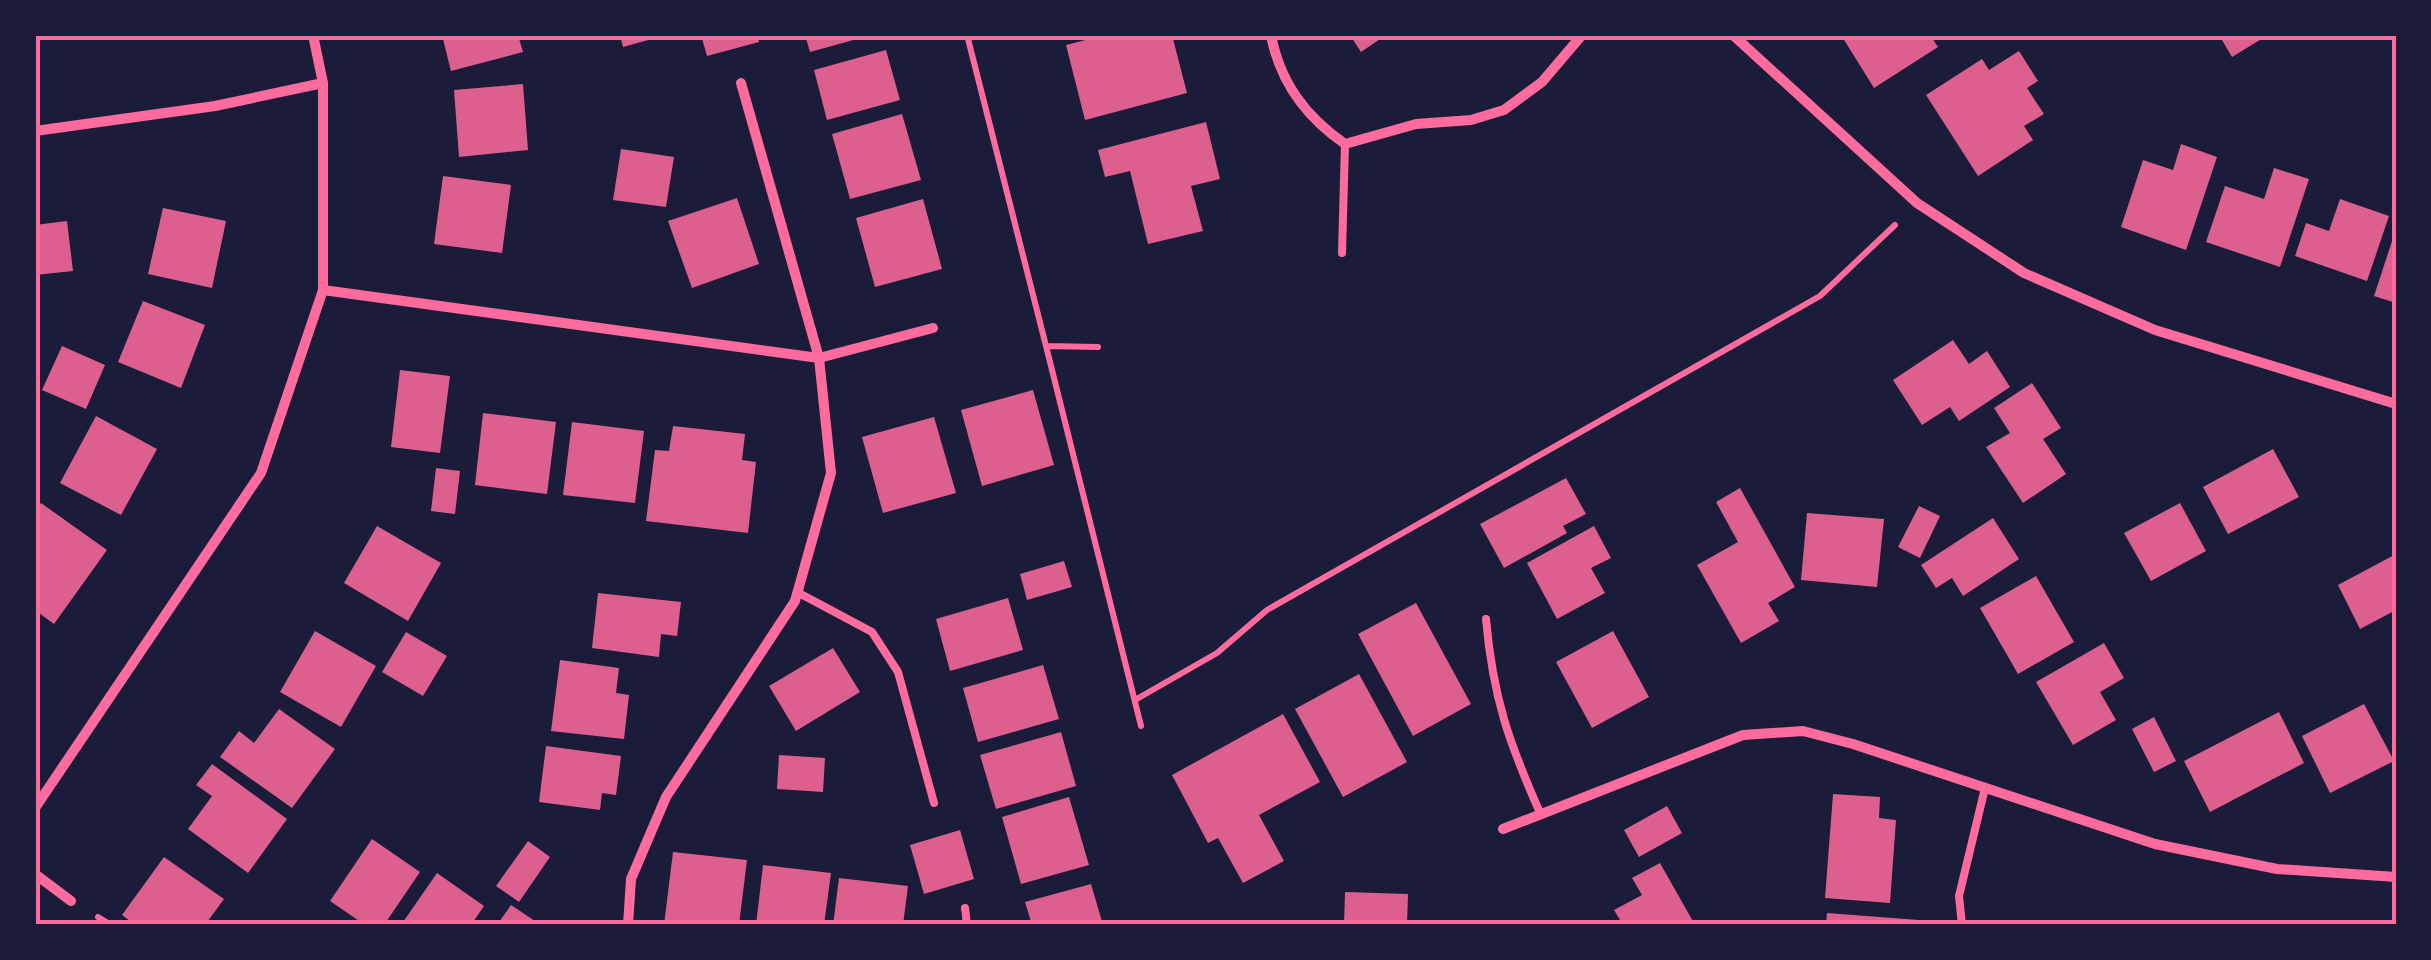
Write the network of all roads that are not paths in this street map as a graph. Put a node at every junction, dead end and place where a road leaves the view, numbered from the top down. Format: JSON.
{"nodes":[{"id":1,"x":313,"y":35,"type":"edge"},
{"id":2,"x":1270,"y":35,"type":"edge"},
{"id":3,"x":1582,"y":35,"type":"edge"},
{"id":4,"x":1733,"y":35,"type":"edge"},
{"id":5,"x":323,"y":82,"type":"junction"},
{"id":6,"x":740,"y":83,"type":"dead end"},
{"id":7,"x":35,"y":131,"type":"edge"},
{"id":8,"x":1345,"y":144,"type":"junction"},
{"id":9,"x":1342,"y":253,"type":"dead end"},
{"id":10,"x":323,"y":290,"type":"junction"},
{"id":11,"x":933,"y":328,"type":"dead end"},
{"id":12,"x":819,"y":358,"type":"junction"},
{"id":13,"x":2396,"y":404,"type":"edge"},
{"id":14,"x":797,"y":592,"type":"junction"},
{"id":15,"x":1486,"y":619,"type":"dead end"},
{"id":16,"x":1985,"y":788,"type":"junction"},
{"id":17,"x":934,"y":803,"type":"dead end"},
{"id":18,"x":35,"y":808,"type":"edge"},
{"id":19,"x":1542,"y":815,"type":"junction"},
{"id":20,"x":1503,"y":829,"type":"dead end"},
{"id":21,"x":35,"y":874,"type":"edge"},
{"id":22,"x":2396,"y":877,"type":"edge"},
{"id":23,"x":71,"y":901,"type":"dead end"},
{"id":24,"x":965,"y":908,"type":"dead end"},
{"id":25,"x":628,"y":925,"type":"edge"},
{"id":26,"x":967,"y":925,"type":"edge"},
{"id":27,"x":1962,"y":925,"type":"edge"}],
"edges":[{"from":1,"to":5,"type":"street"},
{"from":2,"to":8,"type":"street"},
{"from":3,"to":8,"type":"street"},
{"from":4,"to":13,"type":"street"},
{"from":5,"to":7,"type":"street"},
{"from":5,"to":10,"type":"street"},
{"from":6,"to":12,"type":"street"},
{"from":8,"to":9,"type":"lane"},
{"from":10,"to":12,"type":"street"},
{"from":10,"to":18,"type":"street"},
{"from":11,"to":12,"type":"street"},
{"from":12,"to":14,"type":"street"},
{"from":14,"to":17,"type":"lane"},
{"from":14,"to":25,"type":"street"},
{"from":15,"to":19,"type":"lane"},
{"from":16,"to":19,"type":"street"},
{"from":16,"to":22,"type":"street"},
{"from":16,"to":27,"type":"lane"},
{"from":19,"to":20,"type":"street"},
{"from":21,"to":23,"type":"street"},
{"from":24,"to":26,"type":"lane"}]}
